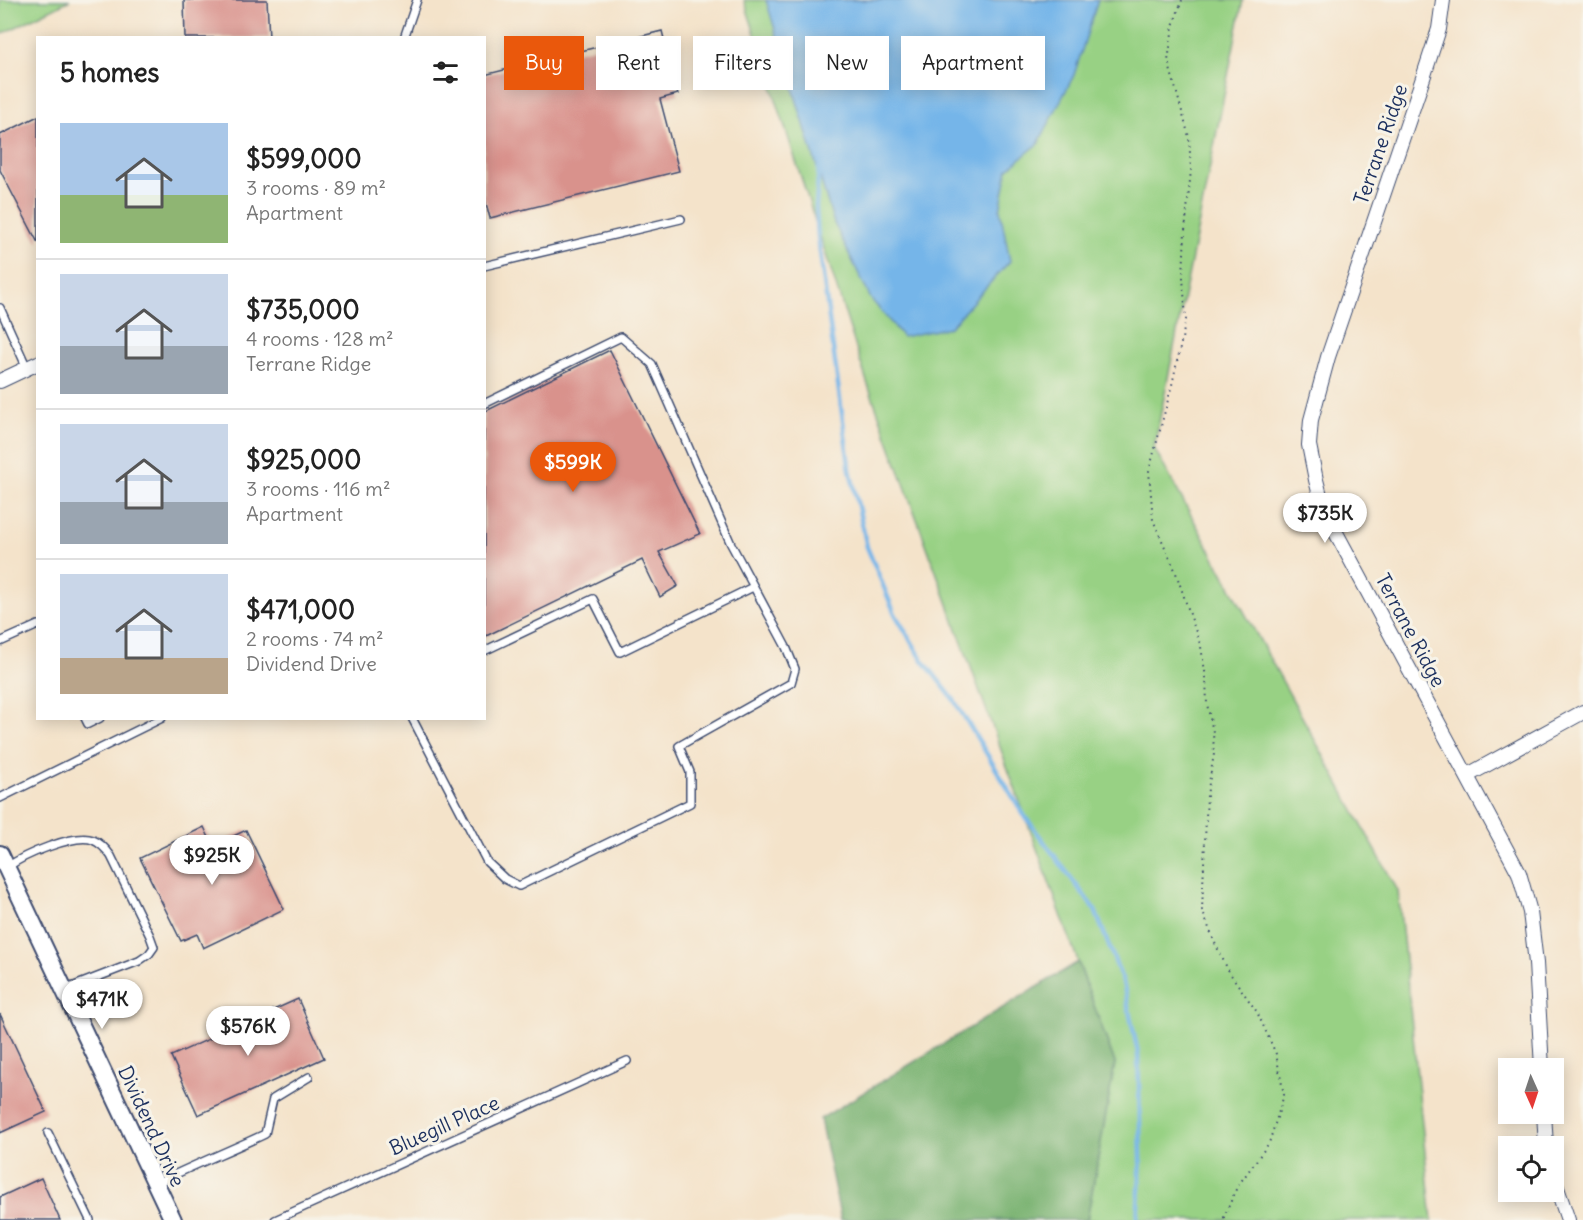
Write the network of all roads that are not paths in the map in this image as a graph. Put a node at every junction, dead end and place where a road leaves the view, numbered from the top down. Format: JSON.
{"nodes":[{"id":1,"x":417,"y":0,"type":"edge"},
{"id":2,"x":1443,"y":0,"type":"edge"},
{"id":3,"x":405,"y":36,"type":"edge"},
{"id":4,"x":681,"y":219,"type":"dead end"},
{"id":5,"x":486,"y":266,"type":"edge"},
{"id":6,"x":0,"y":308,"type":"edge"},
{"id":7,"x":32,"y":365,"type":"edge"},
{"id":8,"x":0,"y":381,"type":"edge"},
{"id":9,"x":486,"y":403,"type":"edge"},
{"id":10,"x":753,"y":586,"type":"junction"},
{"id":11,"x":36,"y":626,"type":"edge"},
{"id":12,"x":0,"y":642,"type":"edge"},
{"id":13,"x":486,"y":650,"type":"edge"},
{"id":14,"x":1583,"y":712,"type":"edge"},
{"id":15,"x":158,"y":720,"type":"edge"},
{"id":16,"x":413,"y":720,"type":"edge"},
{"id":17,"x":1467,"y":775,"type":"junction"},
{"id":18,"x":0,"y":798,"type":"edge"},
{"id":19,"x":2,"y":864,"type":"edge"},
{"id":20,"x":64,"y":990,"type":"junction"},
{"id":21,"x":1541,"y":1058,"type":"edge"},
{"id":22,"x":627,"y":1061,"type":"dead end"},
{"id":23,"x":309,"y":1077,"type":"dead end"},
{"id":24,"x":48,"y":1133,"type":"dead end"},
{"id":25,"x":155,"y":1184,"type":"junction"},
{"id":26,"x":1562,"y":1202,"type":"edge"},
{"id":27,"x":90,"y":1220,"type":"edge"},
{"id":28,"x":173,"y":1220,"type":"edge"},
{"id":29,"x":275,"y":1220,"type":"edge"},
{"id":30,"x":1568,"y":1220,"type":"edge"}],
"edges":[{"from":1,"to":3,"type":"lane"},
{"from":2,"to":17,"type":"street","name":"Terrane Ridge"},
{"from":4,"to":5,"type":"lane"},
{"from":6,"to":7,"type":"lane"},
{"from":7,"to":8,"type":"street"},
{"from":9,"to":10,"type":"lane"},
{"from":10,"to":13,"type":"lane"},
{"from":10,"to":16,"type":"lane"},
{"from":11,"to":12,"type":"lane"},
{"from":14,"to":17,"type":"street"},
{"from":15,"to":18,"type":"lane"},
{"from":17,"to":21,"type":"street","name":"Terrane Ridge"},
{"from":19,"to":20,"type":"street","name":"Dividend Drive"},
{"from":19,"to":20,"type":"lane"},
{"from":20,"to":25,"type":"street","name":"Dividend Drive"},
{"from":22,"to":29,"type":"lane","name":"Bluegill Place"},
{"from":23,"to":25,"type":"lane"},
{"from":24,"to":27,"type":"lane"},
{"from":25,"to":28,"type":"street","name":"Dividend Drive"},
{"from":26,"to":30,"type":"street"}]}
